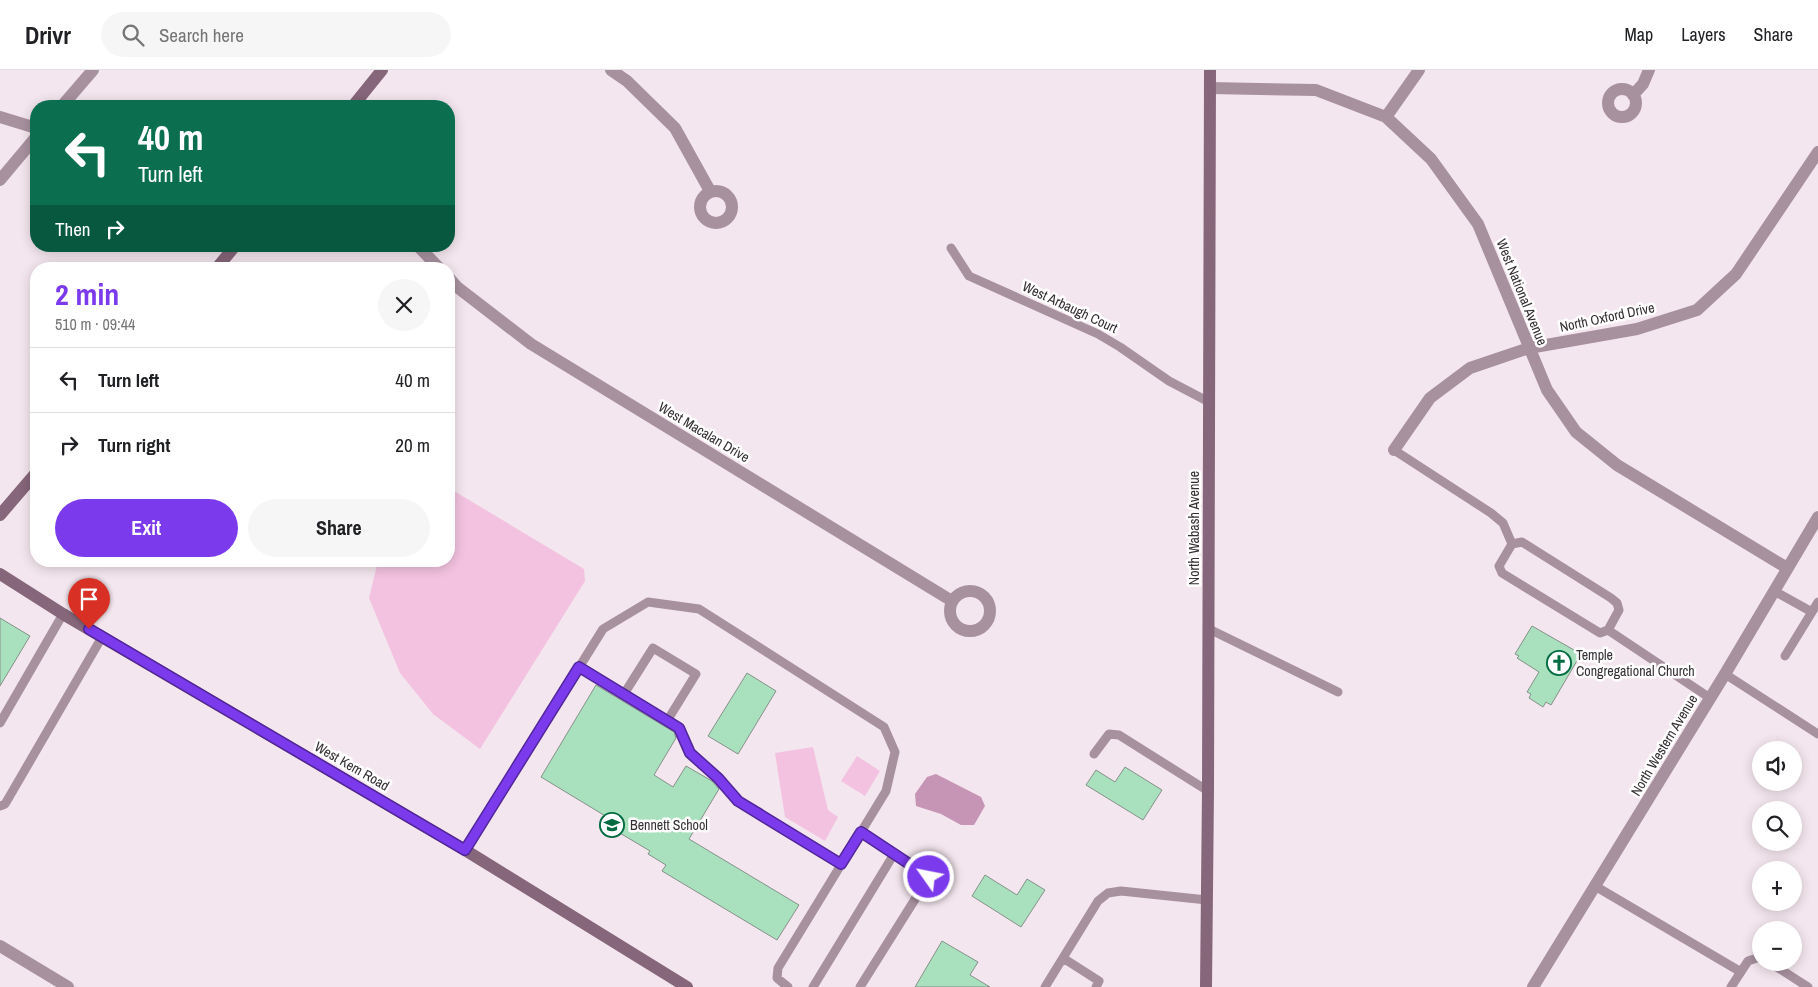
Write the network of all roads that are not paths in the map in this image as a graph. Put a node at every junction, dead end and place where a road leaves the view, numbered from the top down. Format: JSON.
{"nodes":[{"id":1,"x":93,"y":70,"type":"edge"},
{"id":2,"x":382,"y":70,"type":"edge"},
{"id":3,"x":611,"y":70,"type":"edge"},
{"id":4,"x":1210,"y":70,"type":"edge"},
{"id":5,"x":1419,"y":70,"type":"edge"},
{"id":6,"x":1649,"y":70,"type":"edge"},
{"id":7,"x":1210,"y":88,"type":"junction"},
{"id":8,"x":1633,"y":95,"type":"dead end"},
{"id":9,"x":67,"y":100,"type":"edge"},
{"id":10,"x":358,"y":100,"type":"edge"},
{"id":11,"x":0,"y":117,"type":"edge"},
{"id":12,"x":1386,"y":118,"type":"junction"},
{"id":13,"x":30,"y":126,"type":"edge"},
{"id":14,"x":30,"y":144,"type":"edge"},
{"id":15,"x":1818,"y":152,"type":"edge"},
{"id":16,"x":0,"y":180,"type":"edge"},
{"id":17,"x":710,"y":191,"type":"dead end"},
{"id":18,"x":951,"y":248,"type":"dead end"},
{"id":19,"x":230,"y":252,"type":"edge"},
{"id":20,"x":424,"y":252,"type":"edge"},
{"id":21,"x":222,"y":262,"type":"edge"},
{"id":22,"x":433,"y":262,"type":"edge"},
{"id":23,"x":455,"y":285,"type":"edge"},
{"id":24,"x":1529,"y":348,"type":"junction"},
{"id":25,"x":1209,"y":402,"type":"junction"},
{"id":26,"x":1394,"y":450,"type":"joint"},
{"id":27,"x":30,"y":480,"type":"edge"},
{"id":28,"x":0,"y":515,"type":"edge"},
{"id":29,"x":1818,"y":517,"type":"edge"},
{"id":30,"x":1512,"y":544,"type":"junction"},
{"id":31,"x":1787,"y":568,"type":"junction"},
{"id":32,"x":0,"y":574,"type":"edge"},
{"id":33,"x":1774,"y":591,"type":"junction"},
{"id":34,"x":952,"y":601,"type":"dead end"},
{"id":35,"x":1818,"y":602,"type":"edge"},
{"id":36,"x":1812,"y":612,"type":"junction"},
{"id":37,"x":63,"y":614,"type":"junction"},
{"id":38,"x":1208,"y":629,"type":"junction"},
{"id":39,"x":1608,"y":630,"type":"junction"},
{"id":40,"x":102,"y":637,"type":"junction"},
{"id":41,"x":1785,"y":656,"type":"dead end"},
{"id":42,"x":579,"y":667,"type":"junction"},
{"id":43,"x":1725,"y":674,"type":"junction"},
{"id":44,"x":1338,"y":692,"type":"dead end"},
{"id":45,"x":624,"y":694,"type":"junction"},
{"id":46,"x":1710,"y":698,"type":"junction"},
{"id":47,"x":667,"y":721,"type":"junction"},
{"id":48,"x":0,"y":723,"type":"edge"},
{"id":49,"x":1818,"y":734,"type":"edge"},
{"id":50,"x":1094,"y":754,"type":"dead end"},
{"id":51,"x":1208,"y":791,"type":"junction"},
{"id":52,"x":0,"y":806,"type":"edge"},
{"id":53,"x":861,"y":832,"type":"junction"},
{"id":54,"x":465,"y":850,"type":"junction"},
{"id":55,"x":894,"y":854,"type":"junction"},
{"id":56,"x":841,"y":864,"type":"junction"},
{"id":57,"x":1595,"y":886,"type":"junction"},
{"id":58,"x":1207,"y":900,"type":"junction"},
{"id":59,"x":0,"y":946,"type":"edge"},
{"id":60,"x":1062,"y":958,"type":"junction"},
{"id":61,"x":1752,"y":960,"type":"edge"},
{"id":62,"x":1783,"y":971,"type":"edge"},
{"id":63,"x":1741,"y":972,"type":"junction"},
{"id":64,"x":1536,"y":986,"type":"edge"},
{"id":65,"x":68,"y":987,"type":"edge"},
{"id":66,"x":687,"y":987,"type":"edge"},
{"id":67,"x":788,"y":987,"type":"edge"},
{"id":68,"x":813,"y":987,"type":"edge"},
{"id":69,"x":860,"y":987,"type":"edge"},
{"id":70,"x":1045,"y":987,"type":"edge"},
{"id":71,"x":1096,"y":987,"type":"edge"},
{"id":72,"x":1206,"y":987,"type":"edge"},
{"id":73,"x":1732,"y":987,"type":"edge"},
{"id":74,"x":1808,"y":987,"type":"edge"}],
"edges":[{"from":1,"to":9,"type":"street"},
{"from":2,"to":10,"type":"street"},
{"from":3,"to":17,"type":"street"},
{"from":4,"to":7,"type":"street","name":"North Wabash Avenue"},
{"from":5,"to":12,"type":"street"},
{"from":6,"to":8,"type":"street"},
{"from":7,"to":12,"type":"street","name":"West National Avenue"},
{"from":7,"to":25,"type":"street","name":"North Wabash Avenue"},
{"from":11,"to":13,"type":"street"},
{"from":12,"to":24,"type":"street","name":"West National Avenue"},
{"from":14,"to":16,"type":"street"},
{"from":15,"to":24,"type":"street","name":"North Oxford Drive"},
{"from":18,"to":25,"type":"lane","name":"West Arbaugh Court"},
{"from":19,"to":21,"type":"street"},
{"from":20,"to":22,"type":"street"},
{"from":23,"to":34,"type":"street","name":"West Macalan Drive"},
{"from":24,"to":26,"type":"street","name":"North Oxford Drive"},
{"from":24,"to":31,"type":"street","name":"West National Avenue"},
{"from":25,"to":38,"type":"street","name":"North Wabash Avenue"},
{"from":26,"to":30,"type":"lane"},
{"from":27,"to":28,"type":"street"},
{"from":29,"to":31,"type":"street","name":"North Western Avenue"},
{"from":30,"to":39,"type":"lane"},
{"from":30,"to":39,"type":"lane"},
{"from":31,"to":33,"type":"street","name":"North Western Avenue"},
{"from":32,"to":37,"type":"street","name":"West Kem Road"},
{"from":33,"to":36,"type":"lane"},
{"from":33,"to":43,"type":"street","name":"North Western Avenue"},
{"from":35,"to":36,"type":"lane"},
{"from":36,"to":41,"type":"lane"},
{"from":37,"to":40,"type":"street","name":"West Kem Road"},
{"from":37,"to":48,"type":"lane"},
{"from":38,"to":44,"type":"lane"},
{"from":38,"to":51,"type":"street","name":"North Wabash Avenue"},
{"from":39,"to":46,"type":"lane"},
{"from":40,"to":52,"type":"lane"},
{"from":40,"to":54,"type":"street","name":"West Kem Road"},
{"from":42,"to":45,"type":"lane"},
{"from":42,"to":53,"type":"lane"},
{"from":42,"to":54,"type":"lane"},
{"from":43,"to":46,"type":"street","name":"North Western Avenue"},
{"from":43,"to":49,"type":"lane"},
{"from":45,"to":47,"type":"lane"},
{"from":45,"to":47,"type":"lane"},
{"from":46,"to":57,"type":"street","name":"North Western Avenue"},
{"from":47,"to":56,"type":"lane"},
{"from":50,"to":51,"type":"lane"},
{"from":51,"to":58,"type":"street","name":"North Wabash Avenue"},
{"from":53,"to":55,"type":"lane"},
{"from":53,"to":56,"type":"lane"},
{"from":54,"to":66,"type":"street","name":"West Kem Road"},
{"from":55,"to":68,"type":"lane"},
{"from":55,"to":69,"type":"lane"},
{"from":56,"to":67,"type":"lane"},
{"from":57,"to":63,"type":"lane"},
{"from":57,"to":64,"type":"street","name":"North Western Avenue"},
{"from":58,"to":60,"type":"lane"},
{"from":58,"to":72,"type":"street","name":"North Wabash Avenue"},
{"from":59,"to":65,"type":"street"},
{"from":60,"to":70,"type":"lane"},
{"from":60,"to":71,"type":"lane"},
{"from":61,"to":63,"type":"lane"},
{"from":62,"to":74,"type":"lane"},
{"from":63,"to":73,"type":"lane"}]}
